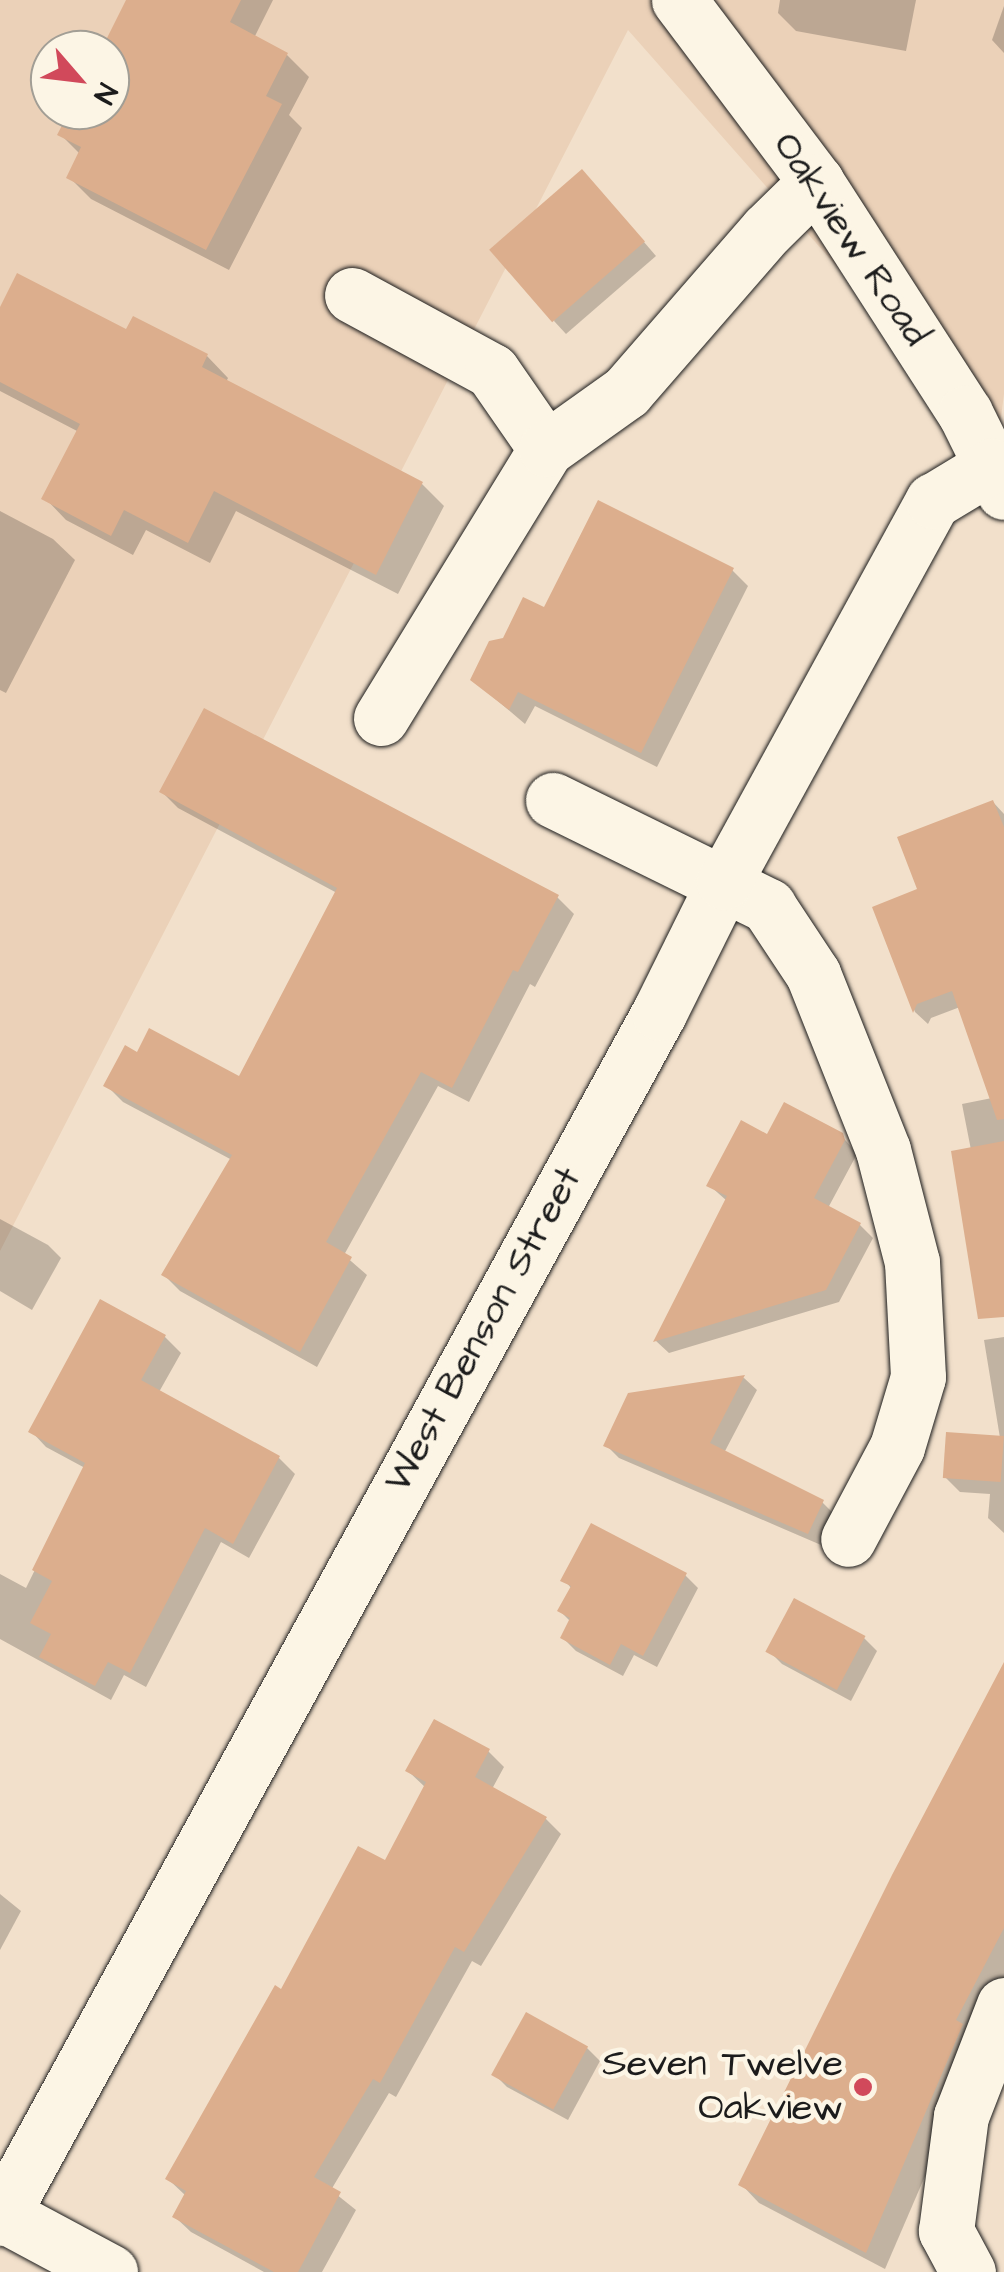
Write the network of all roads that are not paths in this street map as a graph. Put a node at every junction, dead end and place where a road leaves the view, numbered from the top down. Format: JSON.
{"nodes":[{"id":1,"x":679,"y":0,"type":"edge"},
{"id":2,"x":816,"y":182,"type":"junction"},
{"id":3,"x":352,"y":295,"type":"dead end"},
{"id":4,"x":546,"y":449,"type":"junction"},
{"id":5,"x":997,"y":479,"type":"edge"},
{"id":6,"x":381,"y":718,"type":"dead end"},
{"id":7,"x":553,"y":800,"type":"dead end"},
{"id":8,"x":724,"y":882,"type":"junction"},
{"id":9,"x":848,"y":1539,"type":"dead end"},
{"id":10,"x":1004,"y":2005,"type":"edge"},
{"id":11,"x":1,"y":2215,"type":"edge"},
{"id":12,"x":110,"y":2272,"type":"edge"},
{"id":13,"x":968,"y":2272,"type":"edge"}],
"edges":[{"from":1,"to":2,"type":"street","name":"Oakview Road"},
{"from":2,"to":4,"type":"street"},
{"from":2,"to":5,"type":"street","name":"Oakview Road"},
{"from":3,"to":4,"type":"street"},
{"from":4,"to":6,"type":"street"},
{"from":5,"to":8,"type":"street","name":"West Benson Street"},
{"from":7,"to":8,"type":"street"},
{"from":8,"to":9,"type":"street"},
{"from":8,"to":11,"type":"street","name":"West Benson Street"},
{"from":10,"to":13,"type":"street"},
{"from":11,"to":12,"type":"street"}]}
